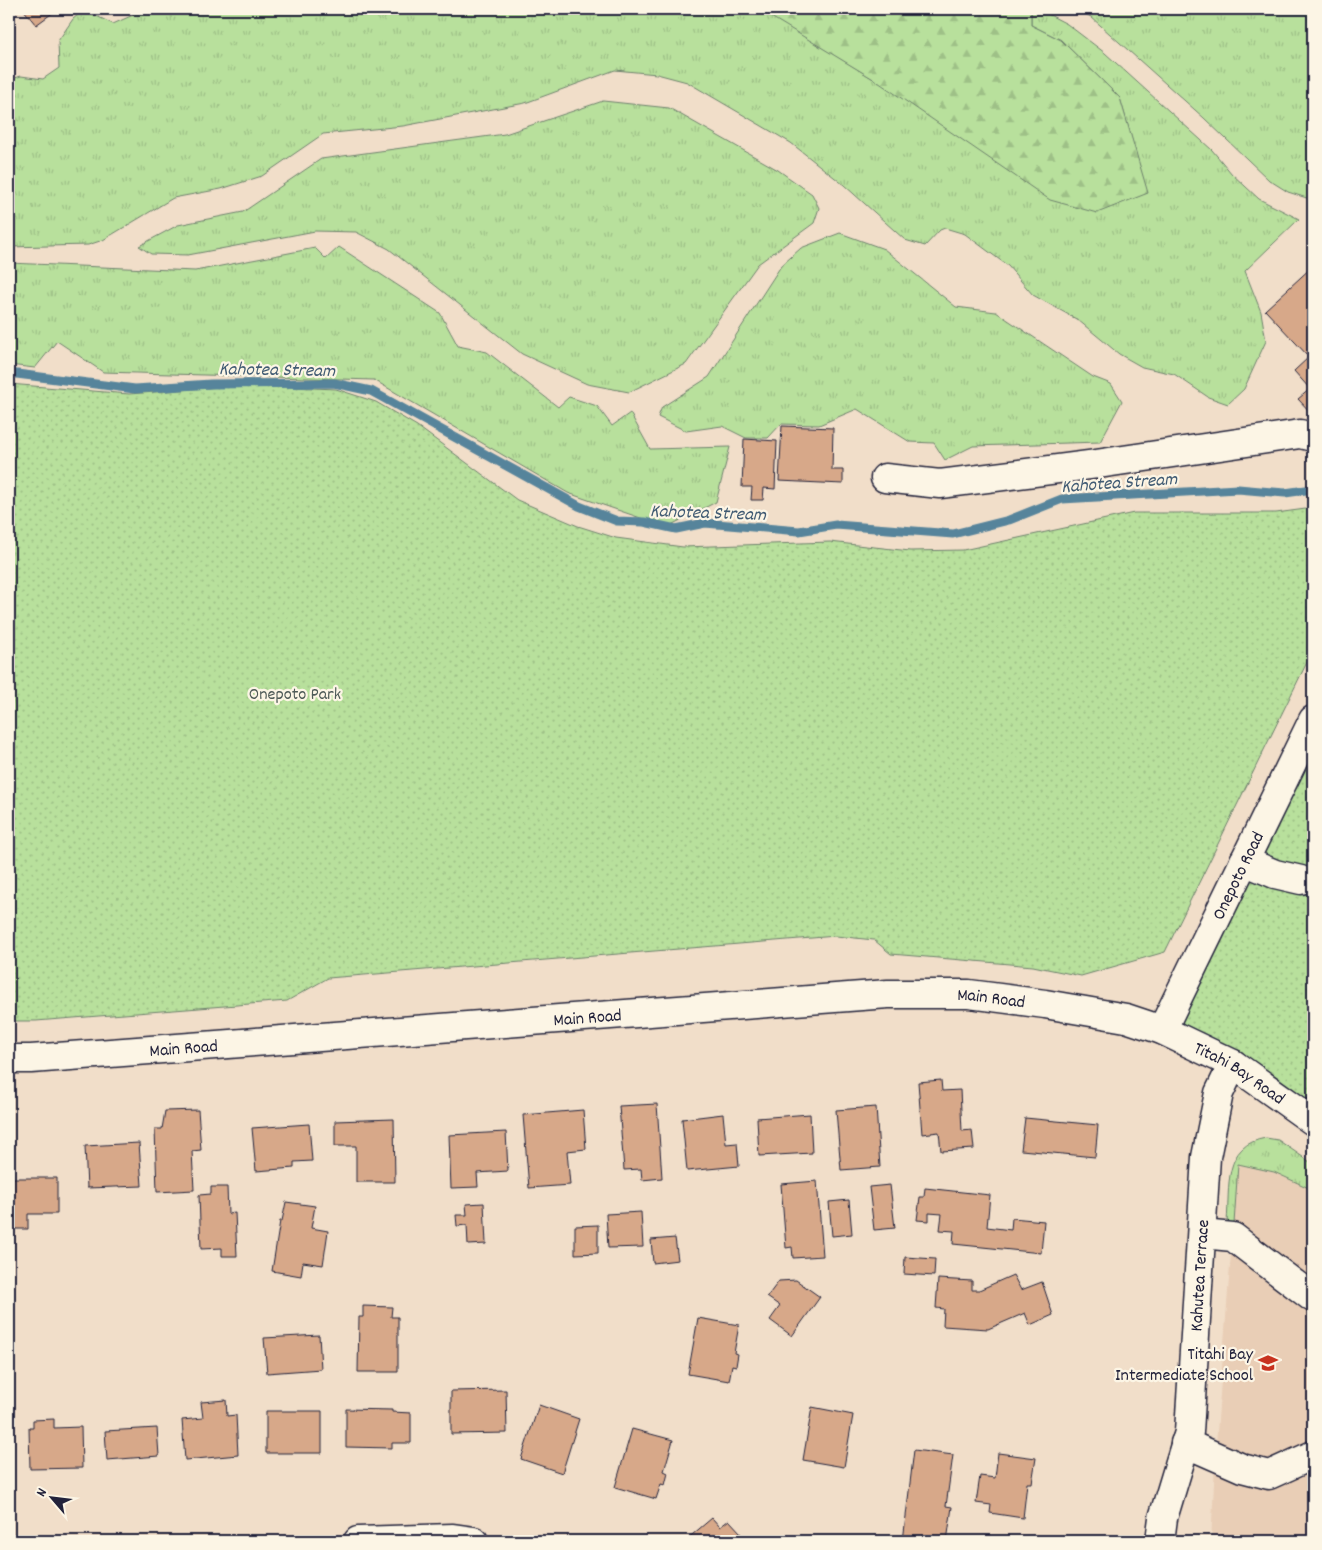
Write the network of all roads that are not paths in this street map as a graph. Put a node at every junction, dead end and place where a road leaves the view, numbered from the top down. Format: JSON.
{"nodes":[{"id":1,"x":1313,"y":437,"type":"edge"},
{"id":2,"x":885,"y":478,"type":"dead end"},
{"id":3,"x":1313,"y":720,"type":"edge"},
{"id":4,"x":1244,"y":860,"type":"junction"},
{"id":5,"x":1300,"y":880,"type":"dead end"},
{"id":6,"x":1162,"y":1030,"type":"junction"},
{"id":7,"x":9,"y":1059,"type":"edge"},
{"id":8,"x":1233,"y":1064,"type":"junction"},
{"id":9,"x":1313,"y":1121,"type":"edge"},
{"id":10,"x":1202,"y":1234,"type":"junction"},
{"id":11,"x":1313,"y":1298,"type":"edge"},
{"id":12,"x":1186,"y":1443,"type":"junction"},
{"id":13,"x":1313,"y":1455,"type":"edge"},
{"id":14,"x":1162,"y":1529,"type":"edge"},
{"id":15,"x":358,"y":1541,"type":"edge"},
{"id":16,"x":474,"y":1541,"type":"edge"}],
"edges":[{"from":1,"to":2,"type":"main road"},
{"from":3,"to":4,"type":"main road","name":"Onepoto Road"},
{"from":4,"to":5,"type":"main road"},
{"from":4,"to":6,"type":"main road","name":"Onepoto Road"},
{"from":6,"to":7,"type":"main road","name":"Main Road"},
{"from":6,"to":8,"type":"main road","name":"Titahi Bay Road"},
{"from":8,"to":9,"type":"main road","name":"Titahi Bay Road"},
{"from":8,"to":10,"type":"main road","name":"Kahutea Terrace"},
{"from":10,"to":11,"type":"main road"},
{"from":10,"to":12,"type":"main road","name":"Kahutea Terrace"},
{"from":12,"to":13,"type":"main road"},
{"from":12,"to":14,"type":"main road","name":"Kahutea Terrace"},
{"from":15,"to":16,"type":"main road"}]}
